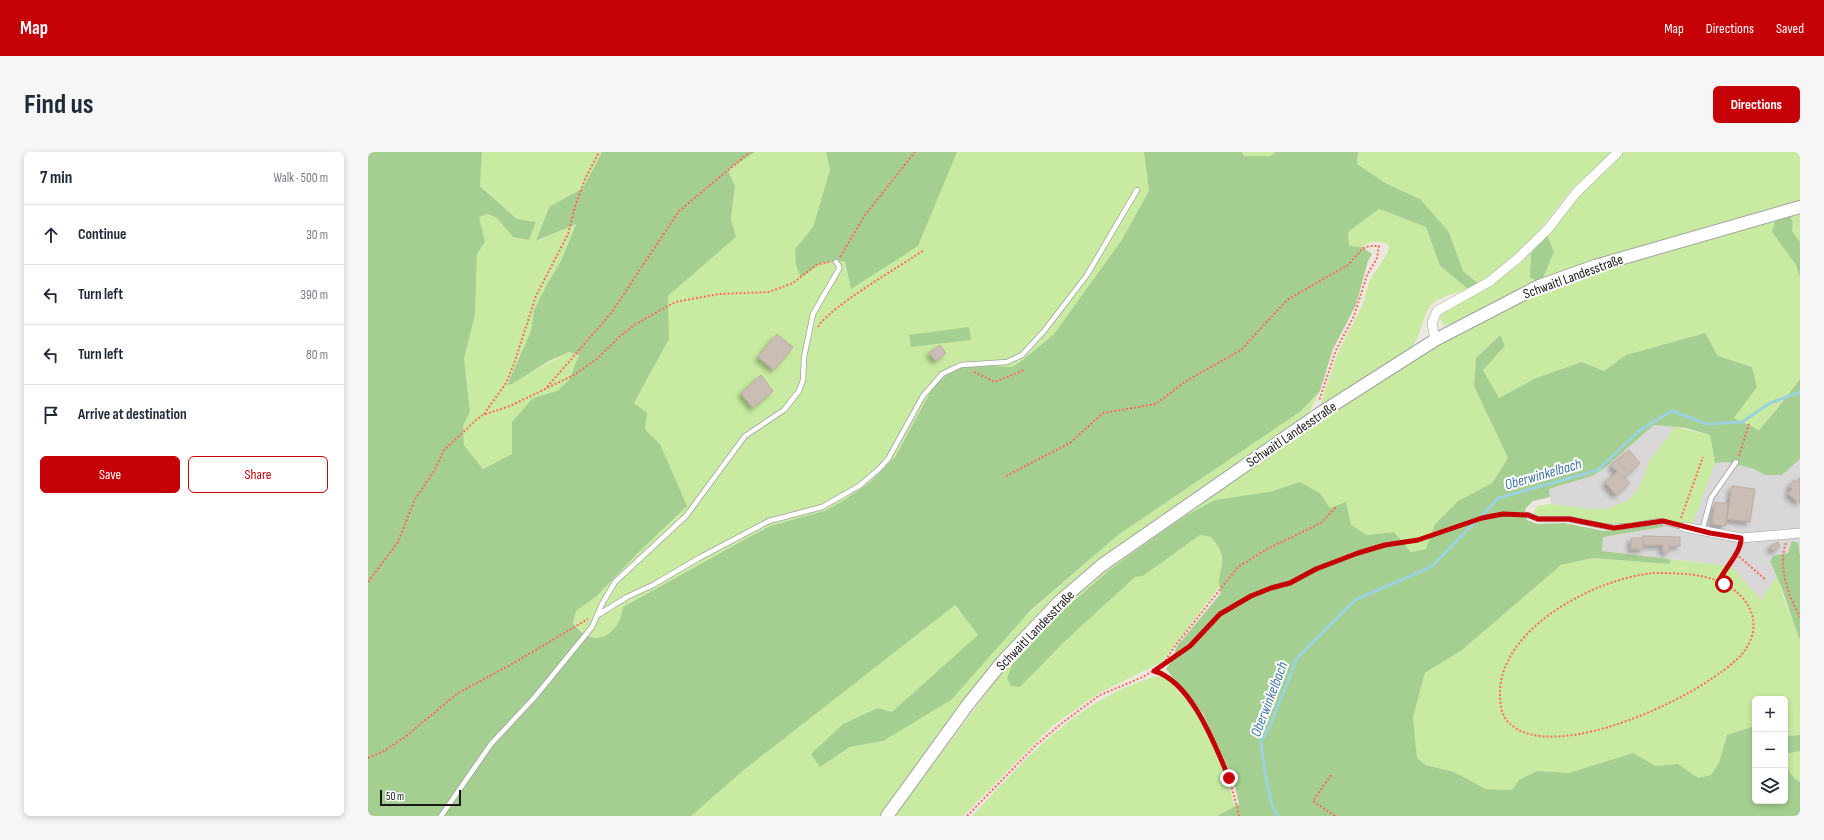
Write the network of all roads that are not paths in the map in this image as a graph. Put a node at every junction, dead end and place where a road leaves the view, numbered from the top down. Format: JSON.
{"nodes":[{"id":1,"x":1618,"y":152,"type":"edge"},
{"id":2,"x":1137,"y":190,"type":"dead end"},
{"id":3,"x":1800,"y":207,"type":"edge"},
{"id":4,"x":836,"y":262,"type":"road end"},
{"id":5,"x":1435,"y":340,"type":"junction"},
{"id":6,"x":1736,"y":462,"type":"road end"},
{"id":7,"x":1528,"y":515,"type":"road end"},
{"id":8,"x":1681,"y":526,"type":"joint"},
{"id":9,"x":1702,"y":531,"type":"junction"},
{"id":10,"x":1800,"y":534,"type":"edge"},
{"id":11,"x":598,"y":615,"type":"junction"},
{"id":12,"x":441,"y":816,"type":"edge"},
{"id":13,"x":887,"y":816,"type":"edge"}],
"edges":[{"from":1,"to":5,"type":"street"},
{"from":2,"to":11,"type":"lane"},
{"from":3,"to":5,"type":"street","name":"Schwaitl Landesstraße"},
{"from":4,"to":11,"type":"lane"},
{"from":5,"to":13,"type":"street","name":"Schwaitl Landesstraße"},
{"from":6,"to":9,"type":"lane"},
{"from":7,"to":8,"type":"lane"},
{"from":8,"to":9,"type":"street"},
{"from":9,"to":10,"type":"street"},
{"from":11,"to":12,"type":"lane"}]}
